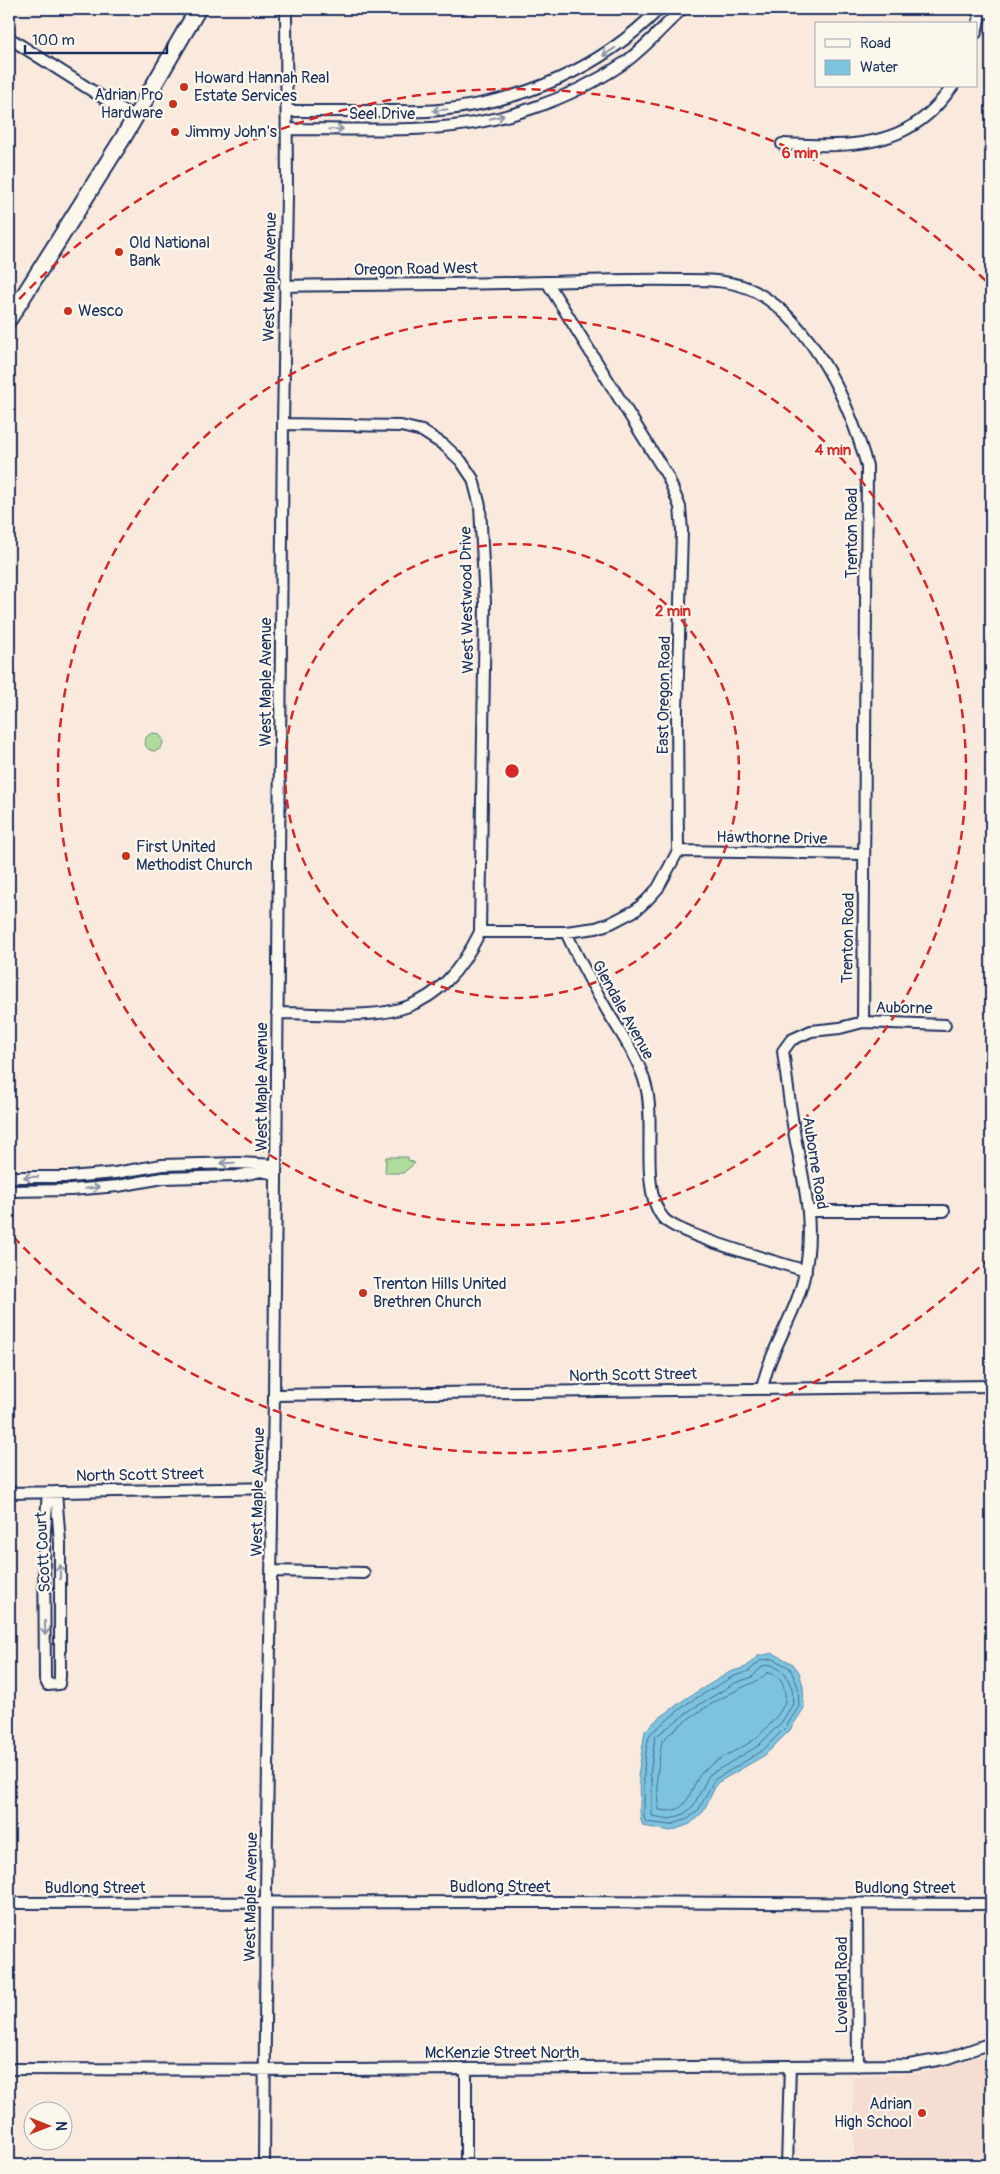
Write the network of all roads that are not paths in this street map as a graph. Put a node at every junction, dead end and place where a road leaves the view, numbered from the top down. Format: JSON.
{"nodes":[{"id":1,"x":198,"y":9,"type":"edge"},
{"id":2,"x":286,"y":9,"type":"edge"},
{"id":3,"x":658,"y":9,"type":"edge"},
{"id":4,"x":682,"y":9,"type":"edge"},
{"id":5,"x":982,"y":11,"type":"edge"},
{"id":6,"x":978,"y":26,"type":"edge"},
{"id":7,"x":633,"y":33,"type":"junction"},
{"id":8,"x":9,"y":38,"type":"edge"},
{"id":9,"x":644,"y":45,"type":"junction"},
{"id":10,"x":951,"y":88,"type":"edge"},
{"id":11,"x":472,"y":105,"type":"junction"},
{"id":12,"x":287,"y":111,"type":"junction"},
{"id":13,"x":135,"y":118,"type":"junction"},
{"id":14,"x":477,"y":122,"type":"junction"},
{"id":15,"x":287,"y":129,"type":"junction"},
{"id":16,"x":782,"y":144,"type":"dead end"},
{"id":17,"x":547,"y":282,"type":"junction"},
{"id":18,"x":285,"y":286,"type":"junction"},
{"id":19,"x":9,"y":319,"type":"edge"},
{"id":20,"x":283,"y":424,"type":"junction"},
{"id":21,"x":678,"y":851,"type":"junction"},
{"id":22,"x":864,"y":854,"type":"junction"},
{"id":23,"x":480,"y":932,"type":"junction"},
{"id":24,"x":566,"y":932,"type":"junction"},
{"id":25,"x":277,"y":1013,"type":"junction"},
{"id":26,"x":863,"y":1022,"type":"junction"},
{"id":27,"x":945,"y":1024,"type":"dead end"},
{"id":28,"x":162,"y":1166,"type":"junction"},
{"id":29,"x":276,"y":1170,"type":"junction"},
{"id":30,"x":9,"y":1177,"type":"edge"},
{"id":31,"x":70,"y":1177,"type":"junction"},
{"id":32,"x":163,"y":1178,"type":"junction"},
{"id":33,"x":71,"y":1190,"type":"junction"},
{"id":34,"x":9,"y":1191,"type":"edge"},
{"id":35,"x":808,"y":1211,"type":"junction"},
{"id":36,"x":944,"y":1211,"type":"dead end"},
{"id":37,"x":806,"y":1271,"type":"junction"},
{"id":38,"x":991,"y":1386,"type":"edge"},
{"id":39,"x":762,"y":1389,"type":"junction"},
{"id":40,"x":274,"y":1395,"type":"junction"},
{"id":41,"x":273,"y":1488,"type":"junction"},
{"id":42,"x":52,"y":1492,"type":"junction"},
{"id":43,"x":9,"y":1493,"type":"edge"},
{"id":44,"x":272,"y":1571,"type":"junction"},
{"id":45,"x":364,"y":1574,"type":"dead end"},
{"id":46,"x":44,"y":1610,"type":"junction"},
{"id":47,"x":60,"y":1610,"type":"junction"},
{"id":48,"x":9,"y":1903,"type":"edge"},
{"id":49,"x":266,"y":1903,"type":"junction"},
{"id":50,"x":857,"y":1903,"type":"junction"},
{"id":51,"x":991,"y":1904,"type":"edge"},
{"id":52,"x":991,"y":2043,"type":"edge"},
{"id":53,"x":790,"y":2066,"type":"junction"},
{"id":54,"x":858,"y":2066,"type":"junction"},
{"id":55,"x":466,"y":2068,"type":"junction"},
{"id":56,"x":9,"y":2069,"type":"edge"},
{"id":57,"x":264,"y":2070,"type":"junction"},
{"id":58,"x":264,"y":2165,"type":"edge"},
{"id":59,"x":466,"y":2165,"type":"edge"},
{"id":60,"x":788,"y":2165,"type":"edge"}],
"edges":[{"from":1,"to":13,"type":"main road"},
{"from":2,"to":12,"type":"street","name":"West Maple Avenue"},
{"from":3,"to":7,"type":"street","name":"Seel Drive"},
{"from":4,"to":9,"type":"street","name":"Seel Drive"},
{"from":5,"to":6,"type":"street"},
{"from":7,"to":9,"type":"street"},
{"from":7,"to":11,"type":"street","name":"Seel Drive","one_way":true},
{"from":8,"to":13,"type":"street"},
{"from":14,"to":9,"type":"street","name":"Seel Drive","one_way":true},
{"from":10,"to":16,"type":"street"},
{"from":11,"to":12,"type":"street","name":"Seel Drive","one_way":true},
{"from":11,"to":14,"type":"street"},
{"from":12,"to":15,"type":"street","name":"West Maple Avenue"},
{"from":13,"to":19,"type":"main road"},
{"from":15,"to":14,"type":"street","name":"Seel Drive","one_way":true},
{"from":15,"to":18,"type":"street","name":"West Maple Avenue"},
{"from":17,"to":18,"type":"street","name":"Oregon Road West"},
{"from":17,"to":21,"type":"street","name":"East Oregon Road"},
{"from":17,"to":22,"type":"street","name":"Trenton Road"},
{"from":18,"to":20,"type":"street","name":"West Maple Avenue"},
{"from":20,"to":23,"type":"street","name":"West Westwood Drive"},
{"from":20,"to":25,"type":"street","name":"West Maple Avenue"},
{"from":21,"to":22,"type":"street","name":"Hawthorne Drive"},
{"from":21,"to":24,"type":"street","name":"East Oregon Road"},
{"from":22,"to":26,"type":"street","name":"Trenton Road"},
{"from":23,"to":24,"type":"street","name":"East Oregon Road"},
{"from":23,"to":25,"type":"street"},
{"from":24,"to":37,"type":"street","name":"Glendale Avenue"},
{"from":25,"to":29,"type":"street","name":"West Maple Avenue"},
{"from":26,"to":27,"type":"street","name":"Auborne"},
{"from":26,"to":35,"type":"street","name":"Auborne Road"},
{"from":29,"to":28,"type":"street","one_way":true},
{"from":28,"to":31,"type":"street"},
{"from":28,"to":32,"type":"street"},
{"from":29,"to":32,"type":"street"},
{"from":29,"to":40,"type":"street","name":"West Maple Avenue"},
{"from":31,"to":30,"type":"street","one_way":true},
{"from":31,"to":33,"type":"street"},
{"from":33,"to":32,"type":"street","one_way":true},
{"from":33,"to":34,"type":"street"},
{"from":35,"to":36,"type":"street"},
{"from":35,"to":37,"type":"street","name":"Auborne Road"},
{"from":37,"to":39,"type":"street","name":"Auborne Road"},
{"from":38,"to":39,"type":"street","name":"North Scott Street"},
{"from":39,"to":40,"type":"street","name":"North Scott Street"},
{"from":40,"to":41,"type":"street","name":"West Maple Avenue"},
{"from":41,"to":42,"type":"street","name":"North Scott Street"},
{"from":41,"to":44,"type":"street","name":"West Maple Avenue"},
{"from":42,"to":43,"type":"street","name":"North Scott Street"},
{"from":42,"to":46,"type":"street","name":"Scott Court"},
{"from":47,"to":42,"type":"street","name":"Scott Court","one_way":true},
{"from":44,"to":45,"type":"street"},
{"from":44,"to":49,"type":"street","name":"West Maple Avenue"},
{"from":46,"to":47,"type":"street","name":"Scott Court"},
{"from":46,"to":47,"type":"street","name":"Scott Court","one_way":true},
{"from":48,"to":49,"type":"street","name":"Budlong Street"},
{"from":49,"to":50,"type":"street","name":"Budlong Street"},
{"from":49,"to":57,"type":"street","name":"West Maple Avenue"},
{"from":50,"to":51,"type":"street","name":"Budlong Street"},
{"from":50,"to":54,"type":"street","name":"Loveland Road"},
{"from":52,"to":54,"type":"street","name":"McKenzie Street North"},
{"from":53,"to":54,"type":"street","name":"McKenzie Street North"},
{"from":53,"to":55,"type":"street","name":"McKenzie Street North"},
{"from":53,"to":60,"type":"street"},
{"from":55,"to":57,"type":"street","name":"McKenzie Street North"},
{"from":55,"to":59,"type":"street"},
{"from":56,"to":57,"type":"street","name":"McKenzie Street North"},
{"from":57,"to":58,"type":"street","name":"West Maple Avenue"}]}
